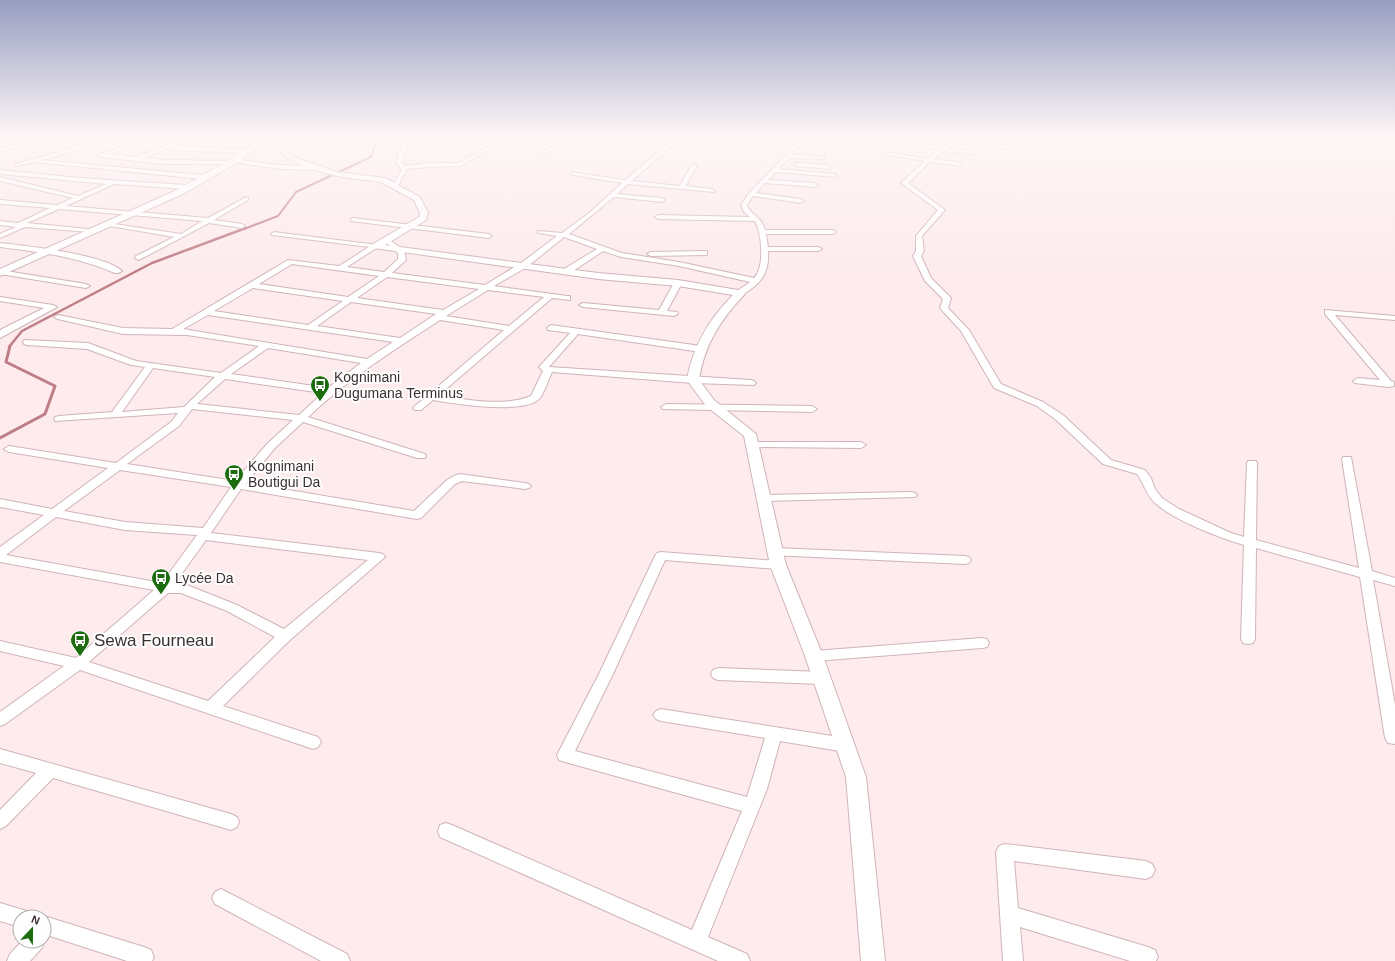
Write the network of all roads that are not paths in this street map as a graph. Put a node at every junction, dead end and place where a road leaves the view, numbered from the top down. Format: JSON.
{"nodes":[{"id":1,"x":12,"y":182,"type":"edge"},
{"id":2,"x":23,"y":182,"type":"edge"},
{"id":3,"x":114,"y":182,"type":"joint"},
{"id":4,"x":194,"y":182,"type":"edge"},
{"id":5,"x":197,"y":182,"type":"edge"},
{"id":6,"x":386,"y":182,"type":"edge"},
{"id":7,"x":398,"y":182,"type":"edge"},
{"id":8,"x":627,"y":182,"type":"joint"},
{"id":9,"x":685,"y":182,"type":"edge"},
{"id":10,"x":762,"y":182,"type":"edge"},
{"id":11,"x":783,"y":182,"type":"edge"},
{"id":12,"x":905,"y":182,"type":"edge"},
{"id":13,"x":19,"y":183,"type":"junction"},
{"id":14,"x":815,"y":185,"type":"dead end"},
{"id":15,"x":395,"y":186,"type":"junction"},
{"id":16,"x":185,"y":187,"type":"junction"},
{"id":17,"x":682,"y":188,"type":"junction"},
{"id":18,"x":712,"y":191,"type":"dead end"},
{"id":19,"x":751,"y":194,"type":"junction"},
{"id":20,"x":612,"y":195,"type":"junction"},
{"id":21,"x":79,"y":198,"type":"junction"},
{"id":22,"x":246,"y":199,"type":"dead end"},
{"id":23,"x":662,"y":200,"type":"dead end"},
{"id":24,"x":801,"y":201,"type":"dead end"},
{"id":25,"x":0,"y":202,"type":"edge"},
{"id":26,"x":59,"y":207,"type":"junction"},
{"id":27,"x":130,"y":214,"type":"junction"},
{"id":28,"x":658,"y":217,"type":"dead end"},
{"id":29,"x":756,"y":219,"type":"junction"},
{"id":30,"x":353,"y":220,"type":"dead end"},
{"id":31,"x":208,"y":221,"type":"junction"},
{"id":32,"x":0,"y":223,"type":"edge"},
{"id":33,"x":110,"y":224,"type":"junction"},
{"id":34,"x":22,"y":225,"type":"junction"},
{"id":35,"x":242,"y":226,"type":"dead end"},
{"id":36,"x":409,"y":226,"type":"junction"},
{"id":37,"x":88,"y":231,"type":"junction"},
{"id":38,"x":540,"y":232,"type":"dead end"},
{"id":39,"x":762,"y":232,"type":"junction"},
{"id":40,"x":833,"y":232,"type":"dead end"},
{"id":41,"x":274,"y":234,"type":"dead end"},
{"id":42,"x":564,"y":235,"type":"junction"},
{"id":43,"x":0,"y":236,"type":"edge"},
{"id":44,"x":182,"y":236,"type":"junction"},
{"id":45,"x":489,"y":236,"type":"dead end"},
{"id":46,"x":386,"y":240,"type":"junction"},
{"id":47,"x":0,"y":245,"type":"edge"},
{"id":48,"x":376,"y":246,"type":"junction"},
{"id":49,"x":603,"y":248,"type":"junction"},
{"id":50,"x":764,"y":248,"type":"junction"},
{"id":51,"x":399,"y":249,"type":"junction"},
{"id":52,"x":818,"y":249,"type":"dead end"},
{"id":53,"x":45,"y":251,"type":"junction"},
{"id":54,"x":704,"y":253,"type":"dead end"},
{"id":55,"x":621,"y":255,"type":"junction"},
{"id":56,"x":139,"y":258,"type":"dead end"},
{"id":57,"x":524,"y":265,"type":"junction"},
{"id":58,"x":341,"y":268,"type":"junction"},
{"id":59,"x":0,"y":271,"type":"edge"},
{"id":60,"x":118,"y":271,"type":"dead end"},
{"id":61,"x":567,"y":271,"type":"junction"},
{"id":62,"x":386,"y":274,"type":"junction"},
{"id":63,"x":756,"y":281,"type":"junction"},
{"id":64,"x":678,"y":283,"type":"junction"},
{"id":65,"x":86,"y":286,"type":"dead end"},
{"id":66,"x":251,"y":286,"type":"junction"},
{"id":67,"x":487,"y":288,"type":"junction"},
{"id":68,"x":740,"y":293,"type":"junction"},
{"id":69,"x":550,"y":296,"type":"junction"},
{"id":70,"x":567,"y":298,"type":"dead end"},
{"id":71,"x":0,"y":299,"type":"edge"},
{"id":72,"x":350,"y":300,"type":"junction"},
{"id":73,"x":583,"y":305,"type":"dead end"},
{"id":74,"x":205,"y":312,"type":"junction"},
{"id":75,"x":662,"y":313,"type":"junction"},
{"id":76,"x":674,"y":314,"type":"dead end"},
{"id":77,"x":442,"y":315,"type":"junction"},
{"id":78,"x":58,"y":317,"type":"dead end"},
{"id":79,"x":1395,"y":318,"type":"edge"},
{"id":80,"x":309,"y":328,"type":"junction"},
{"id":81,"x":551,"y":328,"type":"dead end"},
{"id":82,"x":512,"y":329,"type":"junction"},
{"id":83,"x":576,"y":331,"type":"junction"},
{"id":84,"x":173,"y":332,"type":"junction"},
{"id":85,"x":0,"y":335,"type":"edge"},
{"id":86,"x":401,"y":341,"type":"junction"},
{"id":87,"x":27,"y":342,"type":"dead end"},
{"id":88,"x":267,"y":344,"type":"junction"},
{"id":89,"x":701,"y":349,"type":"junction"},
{"id":90,"x":369,"y":362,"type":"junction"},
{"id":91,"x":151,"y":365,"type":"junction"},
{"id":92,"x":548,"y":370,"type":"junction"},
{"id":93,"x":221,"y":375,"type":"junction"},
{"id":94,"x":693,"y":380,"type":"junction"},
{"id":95,"x":1358,"y":381,"type":"dead end"},
{"id":96,"x":751,"y":383,"type":"dead end"},
{"id":97,"x":1392,"y":384,"type":"edge"},
{"id":98,"x":330,"y":391,"type":"junction"},
{"id":99,"x":431,"y":397,"type":"junction"},
{"id":100,"x":187,"y":408,"type":"junction"},
{"id":101,"x":418,"y":408,"type":"dead end"},
{"id":102,"x":666,"y":408,"type":"dead end"},
{"id":103,"x":716,"y":408,"type":"junction"},
{"id":104,"x":812,"y":409,"type":"dead end"},
{"id":105,"x":115,"y":415,"type":"junction"},
{"id":106,"x":301,"y":418,"type":"junction"},
{"id":107,"x":59,"y":419,"type":"dead end"},
{"id":108,"x":752,"y":445,"type":"junction"},
{"id":109,"x":861,"y":445,"type":"dead end"},
{"id":110,"x":9,"y":449,"type":"dead end"},
{"id":111,"x":421,"y":456,"type":"dead end"},
{"id":112,"x":1346,"y":459,"type":"dead end"},
{"id":113,"x":1252,"y":463,"type":"dead end"},
{"id":114,"x":119,"y":466,"type":"junction"},
{"id":115,"x":238,"y":484,"type":"junction"},
{"id":116,"x":525,"y":486,"type":"dead end"},
{"id":117,"x":911,"y":495,"type":"dead end"},
{"id":118,"x":764,"y":498,"type":"junction"},
{"id":119,"x":0,"y":502,"type":"edge"},
{"id":120,"x":56,"y":513,"type":"junction"},
{"id":121,"x":205,"y":534,"type":"junction"},
{"id":122,"x":1250,"y":542,"type":"junction"},
{"id":123,"x":0,"y":554,"type":"edge"},
{"id":124,"x":0,"y":558,"type":"edge"},
{"id":125,"x":776,"y":558,"type":"junction"},
{"id":126,"x":965,"y":560,"type":"dead end"},
{"id":127,"x":1366,"y":574,"type":"junction"},
{"id":128,"x":1395,"y":582,"type":"edge"},
{"id":129,"x":165,"y":588,"type":"junction"},
{"id":130,"x":285,"y":636,"type":"junction"},
{"id":131,"x":1248,"y":639,"type":"dead end"},
{"id":132,"x":982,"y":643,"type":"dead end"},
{"id":133,"x":0,"y":646,"type":"edge"},
{"id":134,"x":814,"y":656,"type":"junction"},
{"id":135,"x":78,"y":664,"type":"junction"},
{"id":136,"x":718,"y":674,"type":"dead end"},
{"id":137,"x":822,"y":678,"type":"junction"},
{"id":138,"x":211,"y":708,"type":"junction"},
{"id":139,"x":661,"y":715,"type":"dead end"},
{"id":140,"x":0,"y":720,"type":"edge"},
{"id":141,"x":774,"y":733,"type":"junction"},
{"id":142,"x":1393,"y":738,"type":"dead end"},
{"id":143,"x":313,"y":742,"type":"dead end"},
{"id":144,"x":845,"y":745,"type":"junction"},
{"id":145,"x":0,"y":756,"type":"edge"},
{"id":146,"x":50,"y":770,"type":"junction"},
{"id":147,"x":752,"y":806,"type":"junction"},
{"id":148,"x":0,"y":821,"type":"edge"},
{"id":149,"x":231,"y":822,"type":"dead end"},
{"id":150,"x":446,"y":831,"type":"dead end"},
{"id":151,"x":1146,"y":870,"type":"dead end"},
{"id":152,"x":221,"y":898,"type":"dead end"},
{"id":153,"x":0,"y":912,"type":"edge"},
{"id":154,"x":1009,"y":914,"type":"junction"},
{"id":155,"x":12,"y":916,"type":"edge"},
{"id":156,"x":52,"y":930,"type":"edge"},
{"id":157,"x":697,"y":942,"type":"junction"},
{"id":158,"x":28,"y":949,"type":"edge"},
{"id":159,"x":144,"y":956,"type":"dead end"},
{"id":160,"x":1148,"y":957,"type":"dead end"},
{"id":161,"x":17,"y":961,"type":"edge"},
{"id":162,"x":340,"y":961,"type":"edge"},
{"id":163,"x":740,"y":961,"type":"edge"},
{"id":164,"x":873,"y":961,"type":"edge"},
{"id":165,"x":1013,"y":961,"type":"edge"}],
"edges":[{"from":1,"to":13,"type":"street"},
{"from":2,"to":13,"type":"street"},
{"from":3,"to":16,"type":"street"},
{"from":3,"to":21,"type":"street"},
{"from":4,"to":16,"type":"main road"},
{"from":5,"to":27,"type":"main road"},
{"from":6,"to":15,"type":"street"},
{"from":7,"to":15,"type":"street"},
{"from":8,"to":17,"type":"street"},
{"from":8,"to":20,"type":"street"},
{"from":9,"to":17,"type":"street"},
{"from":10,"to":19,"type":"street"},
{"from":11,"to":14,"type":"street"},
{"from":12,"to":122,"type":"street"},
{"from":13,"to":21,"type":"street"},
{"from":15,"to":36,"type":"street"},
{"from":16,"to":27,"type":"main road"},
{"from":17,"to":18,"type":"street"},
{"from":19,"to":24,"type":"street"},
{"from":19,"to":29,"type":"street"},
{"from":20,"to":23,"type":"street"},
{"from":20,"to":42,"type":"street"},
{"from":21,"to":26,"type":"street"},
{"from":22,"to":31,"type":"street"},
{"from":25,"to":26,"type":"street"},
{"from":26,"to":27,"type":"street"},
{"from":26,"to":34,"type":"street"},
{"from":27,"to":31,"type":"street"},
{"from":27,"to":33,"type":"main road"},
{"from":27,"to":37,"type":"main road"},
{"from":28,"to":29,"type":"street"},
{"from":29,"to":39,"type":"street"},
{"from":30,"to":36,"type":"street"},
{"from":31,"to":35,"type":"street"},
{"from":31,"to":44,"type":"street"},
{"from":32,"to":34,"type":"street"},
{"from":33,"to":44,"type":"street"},
{"from":33,"to":53,"type":"main road"},
{"from":34,"to":37,"type":"street"},
{"from":34,"to":43,"type":"street"},
{"from":36,"to":45,"type":"street"},
{"from":36,"to":46,"type":"street"},
{"from":37,"to":53,"type":"main road"},
{"from":38,"to":42,"type":"street"},
{"from":39,"to":40,"type":"street"},
{"from":39,"to":50,"type":"street"},
{"from":41,"to":48,"type":"street"},
{"from":42,"to":49,"type":"street"},
{"from":42,"to":57,"type":"street"},
{"from":44,"to":56,"type":"street"},
{"from":46,"to":48,"type":"street"},
{"from":46,"to":51,"type":"street"},
{"from":47,"to":53,"type":"street"},
{"from":48,"to":51,"type":"street"},
{"from":48,"to":58,"type":"street"},
{"from":49,"to":55,"type":"street"},
{"from":49,"to":61,"type":"street"},
{"from":50,"to":52,"type":"street"},
{"from":50,"to":63,"type":"street"},
{"from":51,"to":57,"type":"street"},
{"from":51,"to":62,"type":"street"},
{"from":53,"to":59,"type":"main road"},
{"from":53,"to":60,"type":"street"},
{"from":54,"to":55,"type":"street"},
{"from":55,"to":63,"type":"street"},
{"from":57,"to":61,"type":"street"},
{"from":57,"to":67,"type":"street"},
{"from":58,"to":62,"type":"street"},
{"from":58,"to":66,"type":"street"},
{"from":59,"to":65,"type":"street"},
{"from":61,"to":64,"type":"street"},
{"from":62,"to":67,"type":"street"},
{"from":62,"to":72,"type":"street"},
{"from":63,"to":68,"type":"street"},
{"from":64,"to":68,"type":"street"},
{"from":64,"to":75,"type":"street"},
{"from":66,"to":72,"type":"street"},
{"from":66,"to":74,"type":"street"},
{"from":67,"to":69,"type":"street"},
{"from":67,"to":77,"type":"street"},
{"from":68,"to":89,"type":"street"},
{"from":69,"to":70,"type":"street"},
{"from":69,"to":82,"type":"street"},
{"from":71,"to":85,"type":"street"},
{"from":72,"to":77,"type":"street"},
{"from":72,"to":80,"type":"street"},
{"from":73,"to":75,"type":"street"},
{"from":74,"to":80,"type":"street"},
{"from":74,"to":84,"type":"street"},
{"from":75,"to":76,"type":"street"},
{"from":77,"to":82,"type":"street"},
{"from":77,"to":86,"type":"street"},
{"from":78,"to":84,"type":"street"},
{"from":79,"to":97,"type":"street"},
{"from":80,"to":86,"type":"street"},
{"from":81,"to":83,"type":"street"},
{"from":82,"to":99,"type":"street"},
{"from":83,"to":89,"type":"street"},
{"from":83,"to":92,"type":"street"},
{"from":84,"to":88,"type":"street"},
{"from":86,"to":90,"type":"street"},
{"from":87,"to":91,"type":"street"},
{"from":88,"to":90,"type":"street"},
{"from":88,"to":93,"type":"street"},
{"from":89,"to":94,"type":"street"},
{"from":90,"to":98,"type":"street"},
{"from":91,"to":93,"type":"street"},
{"from":91,"to":105,"type":"street"},
{"from":92,"to":94,"type":"street"},
{"from":92,"to":99,"type":"street"},
{"from":93,"to":98,"type":"street"},
{"from":93,"to":100,"type":"street"},
{"from":94,"to":96,"type":"street"},
{"from":94,"to":103,"type":"street"},
{"from":95,"to":97,"type":"street"},
{"from":98,"to":106,"type":"street"},
{"from":99,"to":101,"type":"street"},
{"from":100,"to":105,"type":"street"},
{"from":100,"to":106,"type":"street"},
{"from":100,"to":114,"type":"street"},
{"from":102,"to":103,"type":"street"},
{"from":103,"to":104,"type":"street"},
{"from":103,"to":108,"type":"street"},
{"from":105,"to":107,"type":"street"},
{"from":106,"to":111,"type":"street"},
{"from":106,"to":115,"type":"street"},
{"from":108,"to":109,"type":"street"},
{"from":108,"to":118,"type":"street"},
{"from":110,"to":114,"type":"street"},
{"from":112,"to":127,"type":"street"},
{"from":113,"to":122,"type":"street"},
{"from":114,"to":115,"type":"street"},
{"from":114,"to":120,"type":"street"},
{"from":115,"to":116,"type":"street"},
{"from":115,"to":121,"type":"street"},
{"from":117,"to":118,"type":"street"},
{"from":118,"to":125,"type":"street"},
{"from":119,"to":120,"type":"street"},
{"from":120,"to":121,"type":"street"},
{"from":120,"to":123,"type":"street"},
{"from":121,"to":129,"type":"street"},
{"from":121,"to":130,"type":"street"},
{"from":122,"to":127,"type":"street"},
{"from":122,"to":131,"type":"street"},
{"from":124,"to":129,"type":"street"},
{"from":125,"to":126,"type":"street"},
{"from":125,"to":134,"type":"street"},
{"from":125,"to":147,"type":"street"},
{"from":127,"to":128,"type":"street"},
{"from":127,"to":142,"type":"street"},
{"from":129,"to":130,"type":"street"},
{"from":129,"to":135,"type":"street"},
{"from":130,"to":138,"type":"street"},
{"from":132,"to":134,"type":"street"},
{"from":133,"to":135,"type":"street"},
{"from":134,"to":137,"type":"street"},
{"from":135,"to":138,"type":"street"},
{"from":135,"to":140,"type":"street"},
{"from":136,"to":137,"type":"street"},
{"from":137,"to":144,"type":"street"},
{"from":138,"to":143,"type":"street"},
{"from":139,"to":141,"type":"street"},
{"from":141,"to":144,"type":"street"},
{"from":141,"to":147,"type":"street"},
{"from":144,"to":164,"type":"street"},
{"from":145,"to":146,"type":"street"},
{"from":146,"to":148,"type":"street"},
{"from":146,"to":149,"type":"street"},
{"from":147,"to":157,"type":"street"},
{"from":150,"to":157,"type":"street"},
{"from":151,"to":154,"type":"street"},
{"from":152,"to":162,"type":"street"},
{"from":153,"to":155,"type":"street"},
{"from":154,"to":160,"type":"street"},
{"from":154,"to":165,"type":"street"},
{"from":156,"to":159,"type":"street"},
{"from":157,"to":163,"type":"street"},
{"from":158,"to":161,"type":"street"}]}
